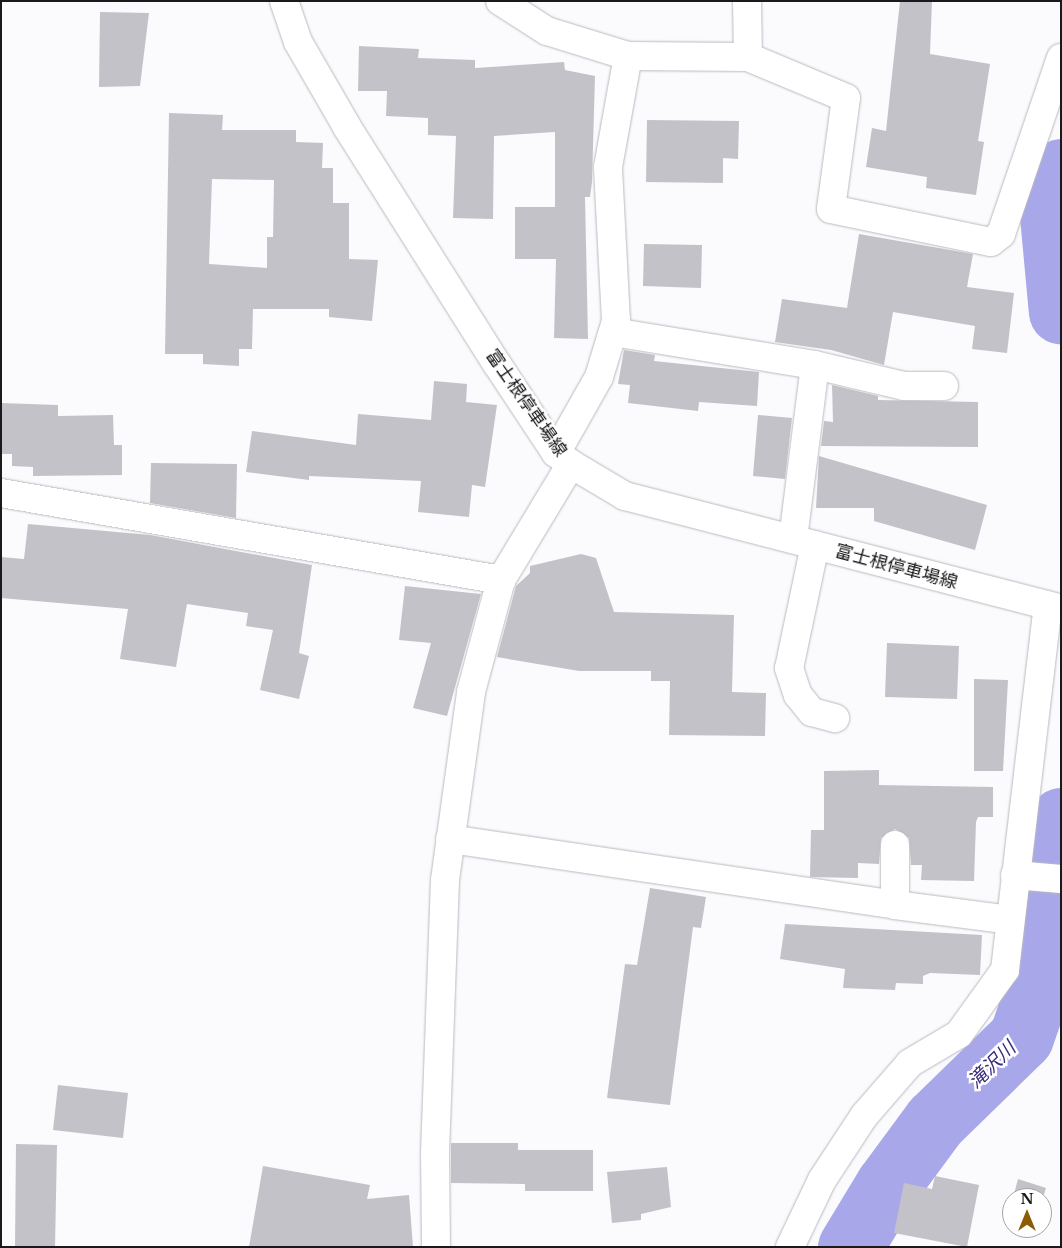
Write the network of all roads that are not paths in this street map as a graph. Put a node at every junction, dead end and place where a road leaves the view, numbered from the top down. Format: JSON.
{"nodes":[{"id":1,"x":284,"y":1,"type":"edge"},
{"id":2,"x":500,"y":1,"type":"edge"},
{"id":3,"x":747,"y":1,"type":"edge"},
{"id":4,"x":628,"y":56,"type":"junction"},
{"id":5,"x":748,"y":57,"type":"junction"},
{"id":6,"x":1061,"y":58,"type":"edge"},
{"id":7,"x":613,"y":332,"type":"junction"},
{"id":8,"x":815,"y":365,"type":"junction"},
{"id":9,"x":944,"y":386,"type":"dead end"},
{"id":10,"x":564,"y":458,"type":"junction"},
{"id":11,"x":1,"y":493,"type":"edge"},
{"id":12,"x":804,"y":542,"type":"junction"},
{"id":13,"x":501,"y":580,"type":"junction"},
{"id":14,"x":1054,"y":608,"type":"edge"},
{"id":15,"x":835,"y":718,"type":"dead end"},
{"id":16,"x":450,"y":840,"type":"junction"},
{"id":17,"x":895,"y":846,"type":"dead end"},
{"id":18,"x":1015,"y":875,"type":"junction"},
{"id":19,"x":1061,"y":879,"type":"edge"},
{"id":20,"x":894,"y":905,"type":"junction"},
{"id":21,"x":1010,"y":920,"type":"junction"},
{"id":22,"x":436,"y":1247,"type":"edge"},
{"id":23,"x":790,"y":1247,"type":"edge"}],
"edges":[{"from":1,"to":10,"type":"street","name":"富士根停車場線"},
{"from":2,"to":4,"type":"street"},
{"from":3,"to":5,"type":"street"},
{"from":4,"to":5,"type":"street"},
{"from":4,"to":7,"type":"street"},
{"from":5,"to":6,"type":"street"},
{"from":7,"to":8,"type":"street"},
{"from":7,"to":10,"type":"street"},
{"from":8,"to":9,"type":"street"},
{"from":8,"to":12,"type":"street"},
{"from":10,"to":12,"type":"street","name":"富士根停車場線"},
{"from":10,"to":13,"type":"street"},
{"from":11,"to":13,"type":"street"},
{"from":12,"to":14,"type":"street","name":"富士根停車場線"},
{"from":12,"to":15,"type":"street"},
{"from":13,"to":16,"type":"street"},
{"from":14,"to":18,"type":"street"},
{"from":16,"to":20,"type":"street"},
{"from":16,"to":22,"type":"street"},
{"from":17,"to":20,"type":"street"},
{"from":18,"to":19,"type":"street"},
{"from":18,"to":21,"type":"street"},
{"from":20,"to":21,"type":"street"},
{"from":21,"to":23,"type":"street"}]}
